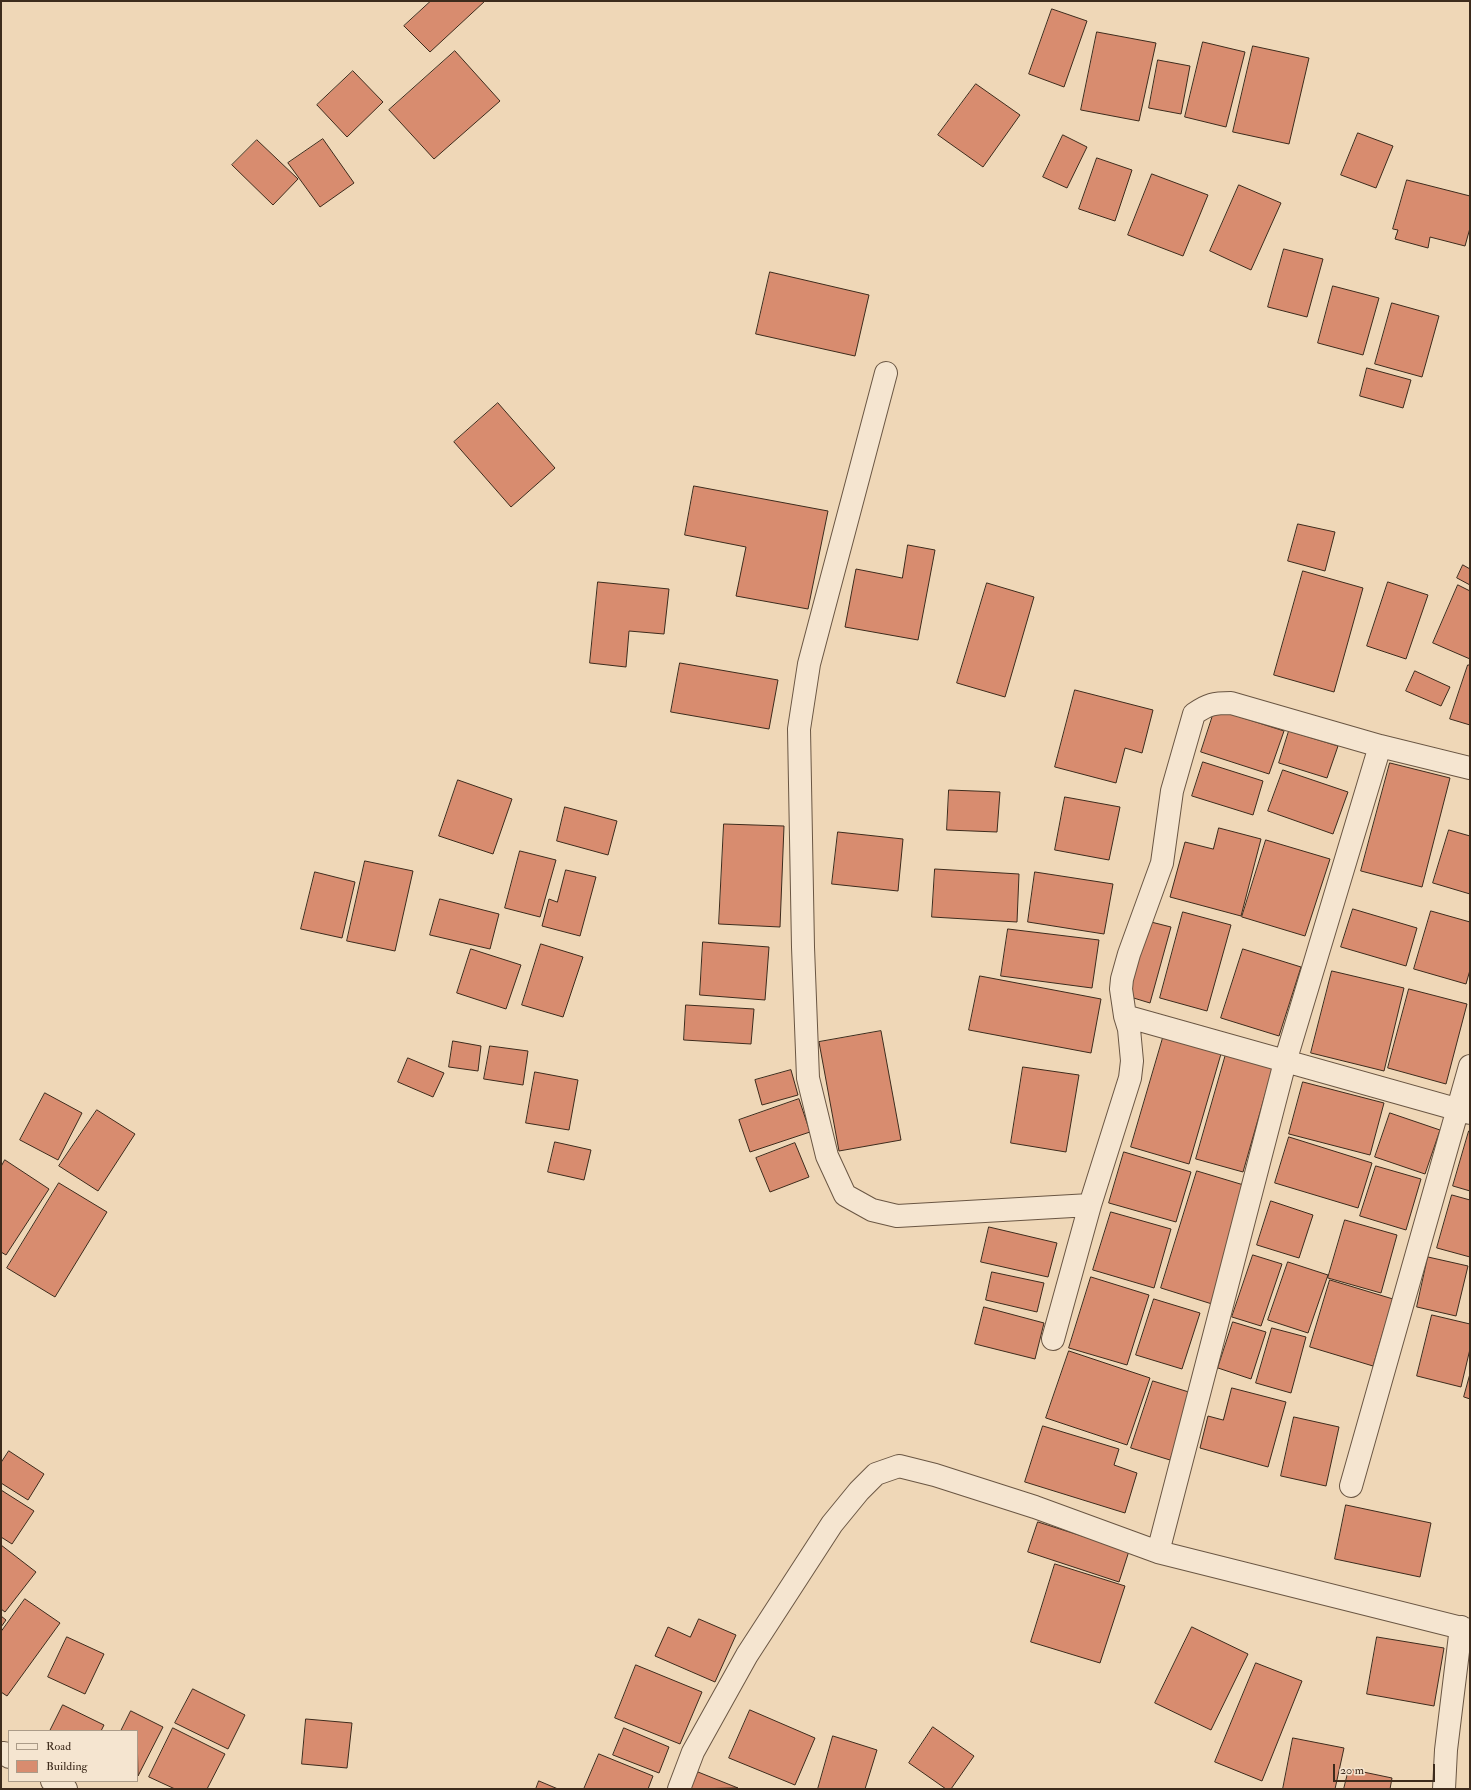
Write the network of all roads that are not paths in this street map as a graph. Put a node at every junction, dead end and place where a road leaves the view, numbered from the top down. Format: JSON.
{"nodes":[{"id":1,"x":886,"y":373,"type":"dead end"},
{"id":2,"x":1380,"y":746,"type":"junction"},
{"id":3,"x":1470,"y":768,"type":"edge"},
{"id":4,"x":1125,"y":1016,"type":"junction"},
{"id":5,"x":1285,"y":1062,"type":"junction"},
{"id":6,"x":1470,"y":1066,"type":"edge"},
{"id":7,"x":1464,"y":1111,"type":"edge"},
{"id":8,"x":1090,"y":1205,"type":"junction"},
{"id":9,"x":1053,"y":1338,"type":"dead end"},
{"id":10,"x":1351,"y":1486,"type":"dead end"},
{"id":11,"x":1158,"y":1552,"type":"junction"},
{"id":12,"x":1466,"y":1628,"type":"edge"},
{"id":13,"x":54,"y":1782,"type":"edge"},
{"id":14,"x":66,"y":1789,"type":"edge"},
{"id":15,"x":679,"y":1789,"type":"edge"},
{"id":16,"x":1444,"y":1789,"type":"edge"}],
"edges":[{"from":1,"to":8,"type":"street"},
{"from":2,"to":3,"type":"street"},
{"from":2,"to":4,"type":"street"},
{"from":2,"to":5,"type":"street"},
{"from":4,"to":5,"type":"street"},
{"from":4,"to":8,"type":"street"},
{"from":5,"to":7,"type":"street"},
{"from":5,"to":11,"type":"street"},
{"from":6,"to":7,"type":"street"},
{"from":7,"to":10,"type":"street"},
{"from":8,"to":9,"type":"street"},
{"from":11,"to":12,"type":"street"},
{"from":11,"to":15,"type":"street"},
{"from":12,"to":16,"type":"street"},
{"from":13,"to":14,"type":"street"}]}
